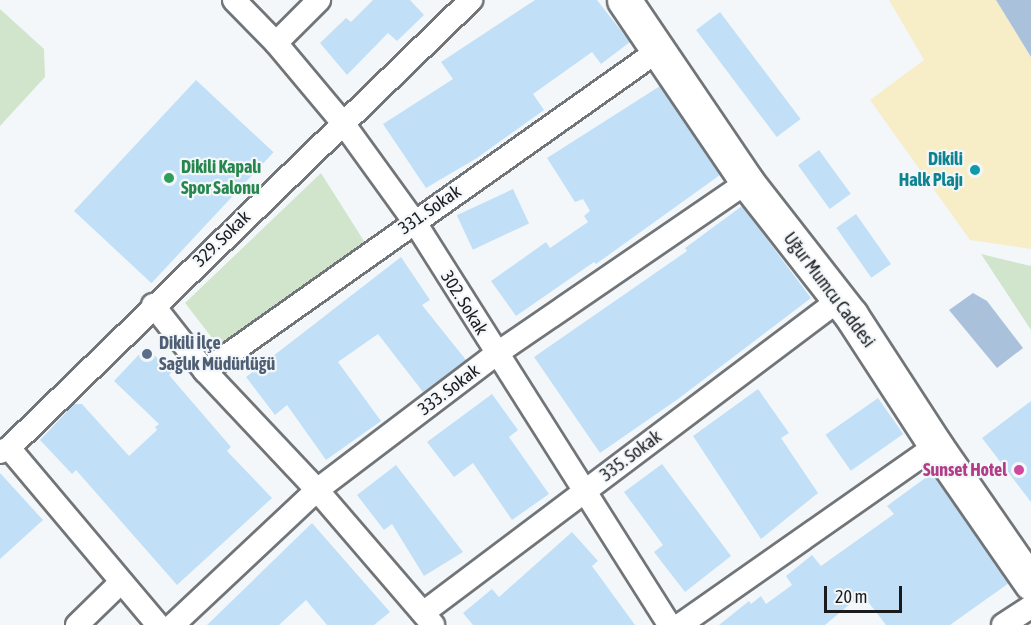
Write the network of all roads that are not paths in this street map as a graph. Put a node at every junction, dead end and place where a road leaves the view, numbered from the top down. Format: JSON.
{"nodes":[{"id":1,"x":234,"y":0,"type":"edge"},
{"id":2,"x":319,"y":0,"type":"edge"},
{"id":3,"x":471,"y":0,"type":"edge"},
{"id":4,"x":624,"y":0,"type":"edge"},
{"id":5,"x":276,"y":43,"type":"junction"},
{"id":6,"x":656,"y":52,"type":"junction"},
{"id":7,"x":343,"y":123,"type":"junction"},
{"id":8,"x":747,"y":182,"type":"junction"},
{"id":9,"x":414,"y":221,"type":"junction"},
{"id":10,"x":839,"y":300,"type":"junction"},
{"id":11,"x":153,"y":305,"type":"junction"},
{"id":12,"x":496,"y":354,"type":"junction"},
{"id":13,"x":206,"y":370,"type":"junction"},
{"id":14,"x":936,"y":446,"type":"junction"},
{"id":15,"x":4,"y":450,"type":"edge"},
{"id":16,"x":317,"y":490,"type":"junction"},
{"id":17,"x":586,"y":490,"type":"junction"},
{"id":18,"x":120,"y":583,"type":"junction"},
{"id":19,"x":1031,"y":583,"type":"edge"},
{"id":20,"x":1031,"y":607,"type":"edge"},
{"id":21,"x":428,"y":619,"type":"edge"},
{"id":22,"x":76,"y":625,"type":"edge"},
{"id":23,"x":158,"y":625,"type":"edge"},
{"id":24,"x":173,"y":625,"type":"edge"},
{"id":25,"x":669,"y":625,"type":"edge"},
{"id":26,"x":680,"y":625,"type":"edge"},
{"id":27,"x":1003,"y":625,"type":"edge"}],
"edges":[{"from":1,"to":5,"type":"street","name":"302. Sokak"},
{"from":2,"to":5,"type":"street"},
{"from":3,"to":7,"type":"street","name":"329. Sokak"},
{"from":4,"to":6,"type":"street","name":"Uğur Mumcu Caddesi"},
{"from":5,"to":7,"type":"street","name":"302. Sokak"},
{"from":6,"to":8,"type":"street","name":"Uğur Mumcu Caddesi"},
{"from":6,"to":9,"type":"street","name":"331. Sokak"},
{"from":7,"to":9,"type":"street","name":"302. Sokak"},
{"from":7,"to":11,"type":"street","name":"329. Sokak"},
{"from":8,"to":10,"type":"street","name":"Uğur Mumcu Caddesi"},
{"from":8,"to":12,"type":"street","name":"333. Sokak"},
{"from":9,"to":12,"type":"street","name":"302. Sokak"},
{"from":9,"to":13,"type":"street","name":"331. Sokak"},
{"from":10,"to":14,"type":"street","name":"Uğur Mumcu Caddesi"},
{"from":10,"to":17,"type":"street","name":"335. Sokak"},
{"from":11,"to":13,"type":"street"},
{"from":11,"to":15,"type":"street","name":"329. Sokak"},
{"from":12,"to":16,"type":"street","name":"333. Sokak"},
{"from":12,"to":17,"type":"street","name":"302. Sokak"},
{"from":13,"to":16,"type":"street"},
{"from":14,"to":19,"type":"street","name":"Uğur Mumcu Caddesi"},
{"from":14,"to":26,"type":"street"},
{"from":15,"to":18,"type":"street"},
{"from":16,"to":21,"type":"street"},
{"from":16,"to":24,"type":"street","name":"333. Sokak"},
{"from":17,"to":21,"type":"street","name":"335. Sokak"},
{"from":17,"to":25,"type":"street","name":"302. Sokak"},
{"from":18,"to":22,"type":"street"},
{"from":18,"to":23,"type":"street"},
{"from":20,"to":27,"type":"street"}]}
